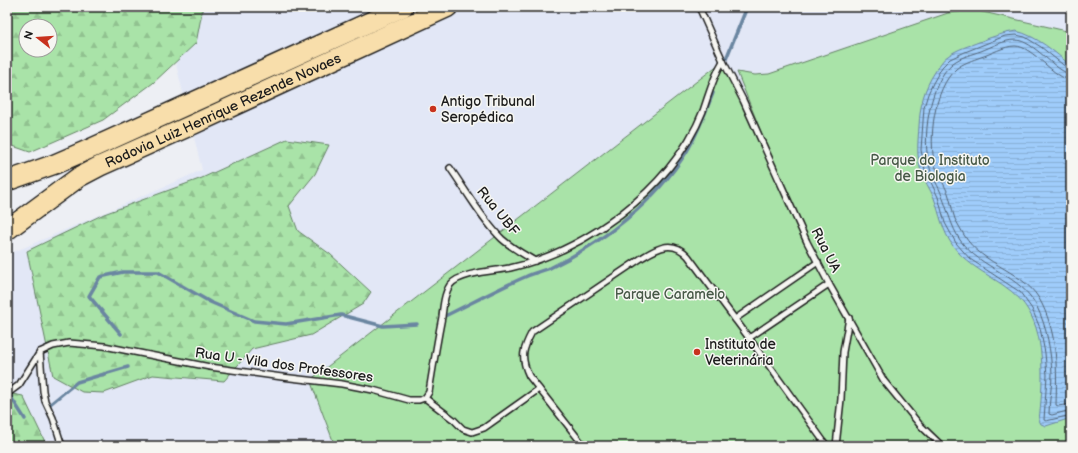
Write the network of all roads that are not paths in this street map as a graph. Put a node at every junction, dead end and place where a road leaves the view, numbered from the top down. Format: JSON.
{"nodes":[{"id":1,"x":403,"y":7,"type":"edge"},
{"id":2,"x":448,"y":7,"type":"edge"},
{"id":3,"x":700,"y":7,"type":"edge"},
{"id":4,"x":723,"y":61,"type":"junction"},
{"id":5,"x":450,"y":168,"type":"dead end"},
{"id":6,"x":7,"y":181,"type":"edge"},
{"id":7,"x":7,"y":230,"type":"edge"},
{"id":8,"x":535,"y":261,"type":"junction"},
{"id":9,"x":818,"y":262,"type":"junction"},
{"id":10,"x":829,"y":284,"type":"junction"},
{"id":11,"x":849,"y":318,"type":"junction"},
{"id":12,"x":735,"y":319,"type":"junction"},
{"id":13,"x":749,"y":338,"type":"junction"},
{"id":14,"x":40,"y":352,"type":"junction"},
{"id":15,"x":539,"y":389,"type":"junction"},
{"id":16,"x":7,"y":394,"type":"edge"},
{"id":17,"x":425,"y":398,"type":"junction"},
{"id":18,"x":62,"y":446,"type":"edge"},
{"id":19,"x":584,"y":446,"type":"edge"},
{"id":20,"x":827,"y":446,"type":"edge"},
{"id":21,"x":836,"y":446,"type":"edge"},
{"id":22,"x":942,"y":446,"type":"edge"}],
"edges":[{"from":1,"to":6,"type":"highway","name":"Rodovia Luiz Henrique Rezende Novaes"},
{"from":2,"to":7,"type":"highway","name":"Rodovia Luiz Henrique Rezende Novaes"},
{"from":3,"to":4,"type":"lane","name":"Rua UA"},
{"from":4,"to":8,"type":"lane"},
{"from":4,"to":9,"type":"lane","name":"Rua UA"},
{"from":5,"to":8,"type":"lane","name":"Rua UBF"},
{"from":8,"to":17,"type":"lane"},
{"from":9,"to":10,"type":"lane","name":"Rua UA"},
{"from":9,"to":12,"type":"lane"},
{"from":10,"to":11,"type":"lane","name":"Rua UA"},
{"from":10,"to":13,"type":"lane"},
{"from":11,"to":21,"type":"lane"},
{"from":11,"to":22,"type":"lane","name":"Rua UA"},
{"from":12,"to":13,"type":"lane"},
{"from":12,"to":15,"type":"lane"},
{"from":13,"to":20,"type":"lane"},
{"from":14,"to":16,"type":"lane"},
{"from":14,"to":17,"type":"lane","name":"Rua U - Vila dos Professores"},
{"from":14,"to":18,"type":"lane"},
{"from":15,"to":17,"type":"lane"},
{"from":15,"to":19,"type":"lane"}]}
